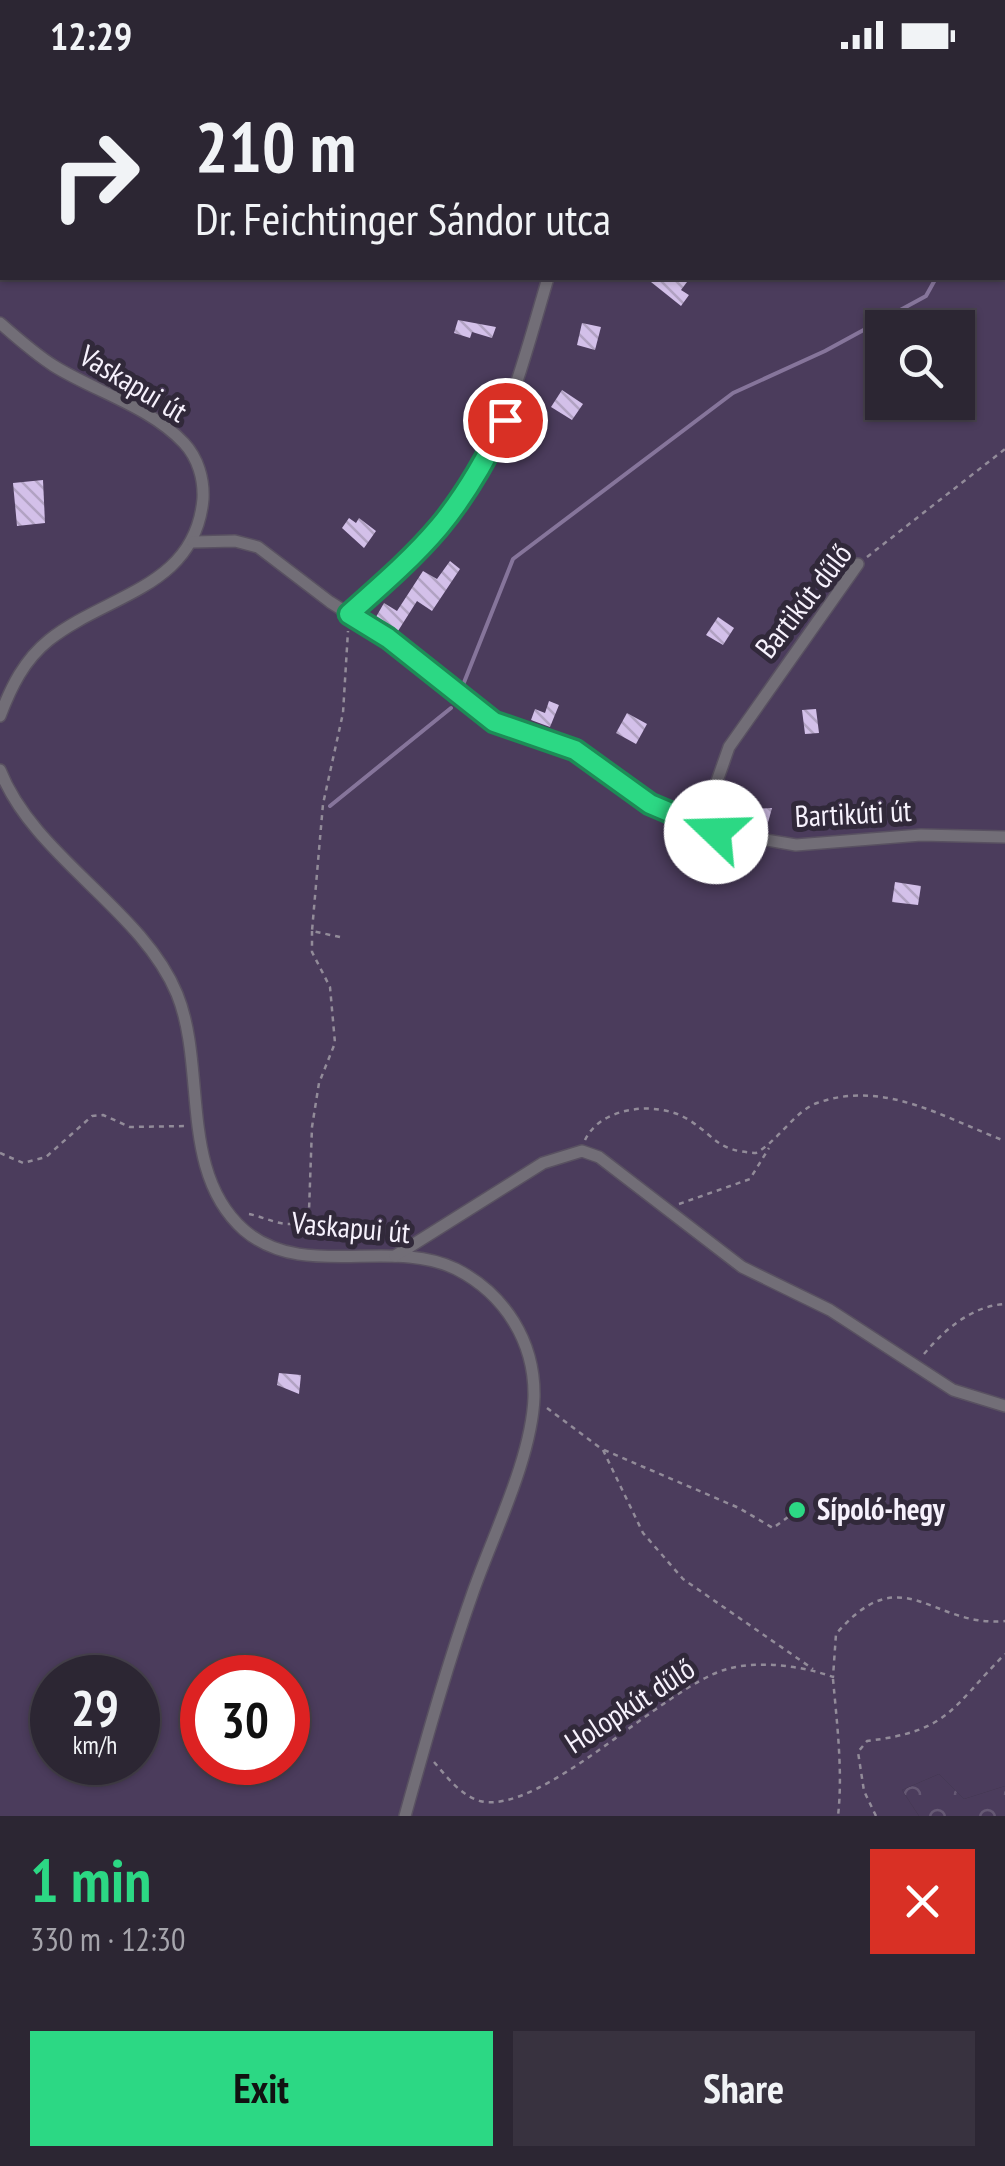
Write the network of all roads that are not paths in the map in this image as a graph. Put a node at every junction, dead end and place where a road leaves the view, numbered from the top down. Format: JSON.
{"nodes":[{"id":1,"x":547,"y":280,"type":"edge"},
{"id":2,"x":0,"y":323,"type":"edge"},
{"id":3,"x":193,"y":542,"type":"junction"},
{"id":4,"x":858,"y":564,"type":"road end"},
{"id":5,"x":349,"y":614,"type":"junction"},
{"id":6,"x":0,"y":716,"type":"edge"},
{"id":7,"x":0,"y":770,"type":"edge"},
{"id":8,"x":716,"y":832,"type":"junction"},
{"id":9,"x":1005,"y":837,"type":"edge"},
{"id":10,"x":395,"y":1256,"type":"junction"},
{"id":11,"x":1005,"y":1406,"type":"edge"},
{"id":12,"x":405,"y":1816,"type":"edge"}],
"edges":[{"from":1,"to":5,"type":"street"},
{"from":2,"to":3,"type":"street","name":"Vaskapui út"},
{"from":3,"to":5,"type":"street","name":"Bartikúti út"},
{"from":3,"to":6,"type":"street"},
{"from":4,"to":8,"type":"street","name":"Bartikút dűlő"},
{"from":5,"to":8,"type":"street","name":"Bartikúti út"},
{"from":7,"to":10,"type":"street","name":"Vaskapui út"},
{"from":8,"to":9,"type":"street","name":"Bartikúti út"},
{"from":10,"to":11,"type":"street"},
{"from":10,"to":12,"type":"street","name":"Vaskapui út"}]}
